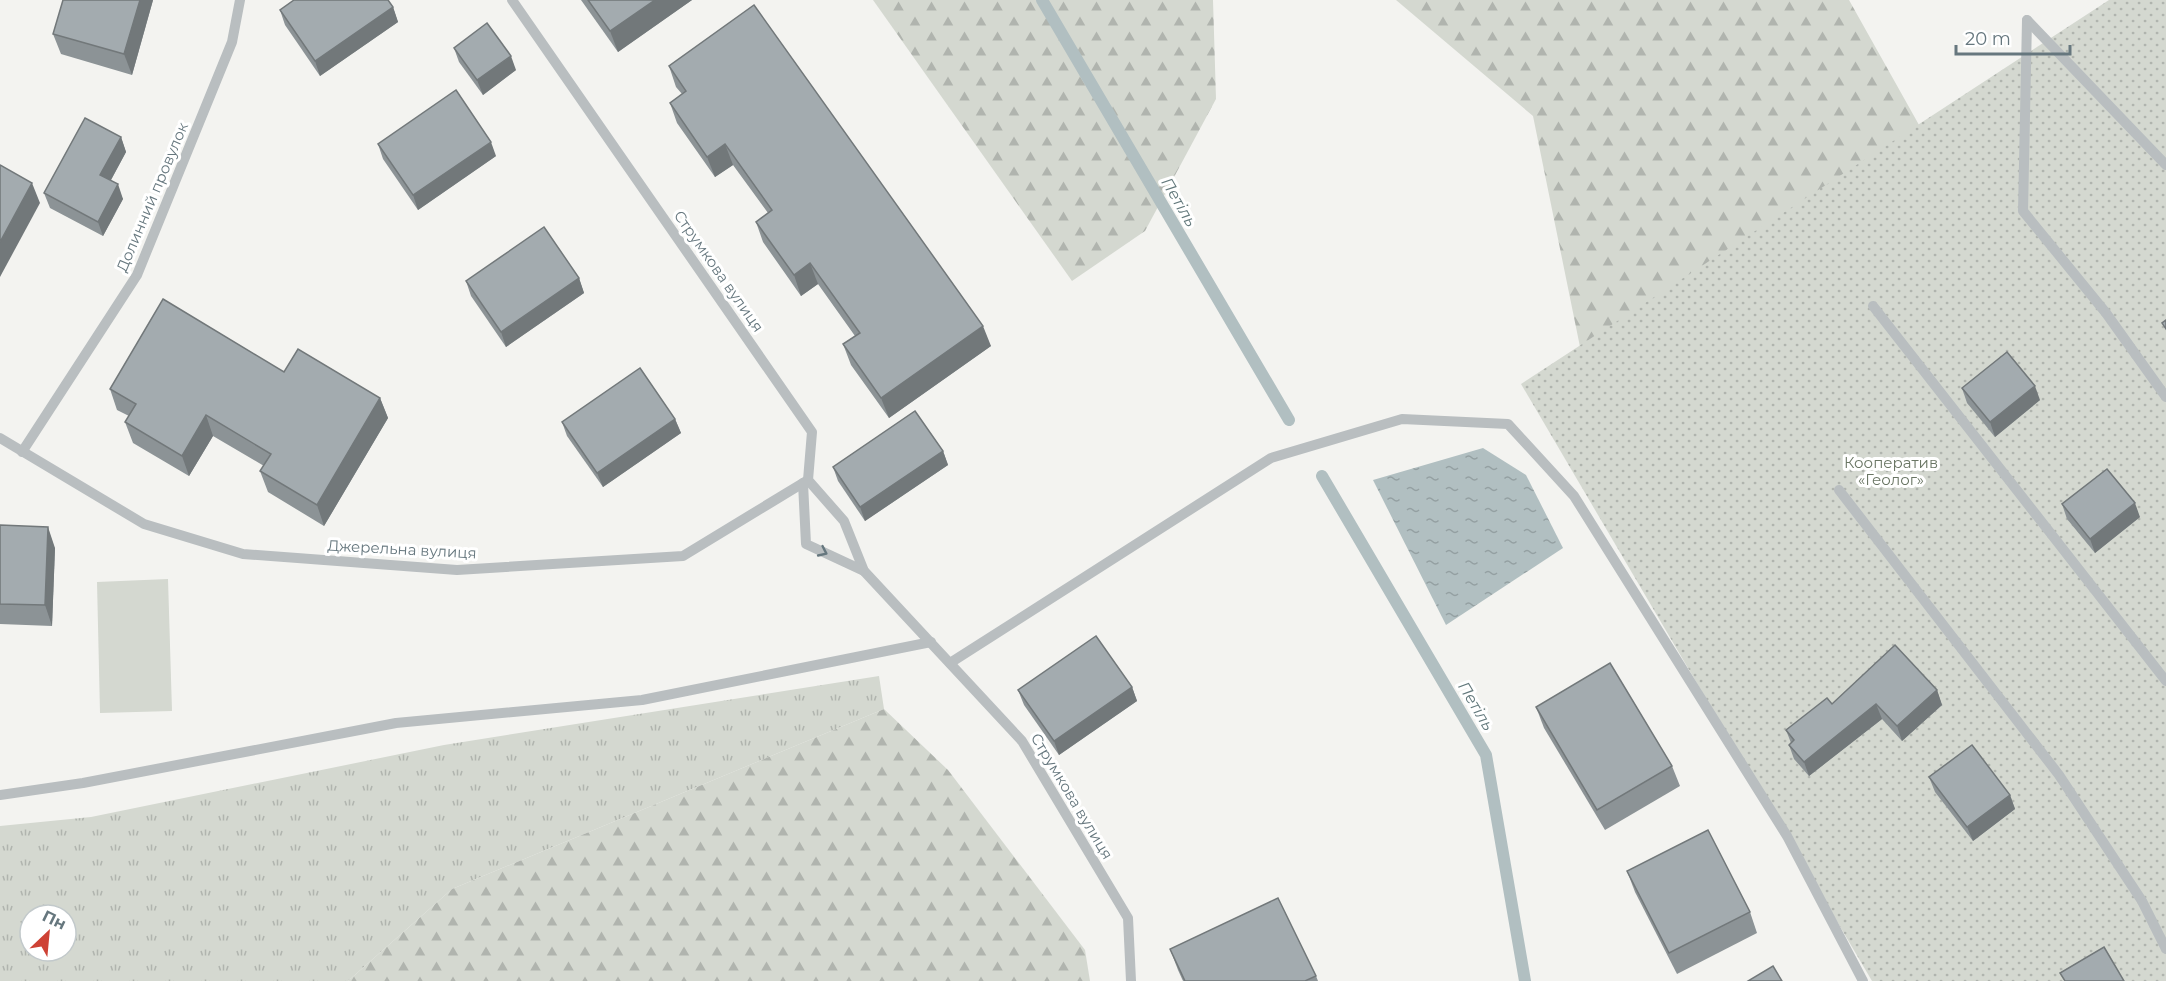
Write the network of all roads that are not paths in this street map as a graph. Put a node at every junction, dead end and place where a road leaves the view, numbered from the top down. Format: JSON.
{"nodes":[{"id":1,"x":240,"y":0,"type":"edge"},
{"id":2,"x":512,"y":0,"type":"edge"},
{"id":3,"x":2166,"y":165,"type":"edge"},
{"id":4,"x":1873,"y":306,"type":"dead end"},
{"id":5,"x":2166,"y":398,"type":"edge"},
{"id":6,"x":0,"y":438,"type":"edge"},
{"id":7,"x":22,"y":452,"type":"junction"},
{"id":8,"x":806,"y":482,"type":"junction"},
{"id":9,"x":1839,"y":490,"type":"dead end"},
{"id":10,"x":864,"y":571,"type":"junction"},
{"id":11,"x":931,"y":642,"type":"junction"},
{"id":12,"x":950,"y":663,"type":"junction"},
{"id":13,"x":2166,"y":681,"type":"edge"},
{"id":14,"x":0,"y":795,"type":"edge"},
{"id":15,"x":2166,"y":949,"type":"edge"},
{"id":16,"x":1131,"y":981,"type":"edge"},
{"id":17,"x":1863,"y":981,"type":"edge"}],
"edges":[{"from":1,"to":7,"type":"street","name":"Долинний провулок"},
{"from":2,"to":8,"type":"street","name":"Струмкова вулиця"},
{"from":3,"to":5,"type":"street"},
{"from":4,"to":13,"type":"street"},
{"from":6,"to":7,"type":"street","name":"Джерельна вулиця"},
{"from":7,"to":8,"type":"street","name":"Джерельна вулиця"},
{"from":8,"to":10,"type":"street","name":"Струмкова вулиця"},
{"from":8,"to":10,"type":"street","name":"Струмкова вулиця","one_way":true},
{"from":9,"to":15,"type":"street"},
{"from":10,"to":11,"type":"street","name":"Струмкова вулиця"},
{"from":11,"to":12,"type":"street","name":"Струмкова вулиця"},
{"from":11,"to":14,"type":"street"},
{"from":12,"to":16,"type":"street","name":"Струмкова вулиця"},
{"from":12,"to":17,"type":"street"}]}
